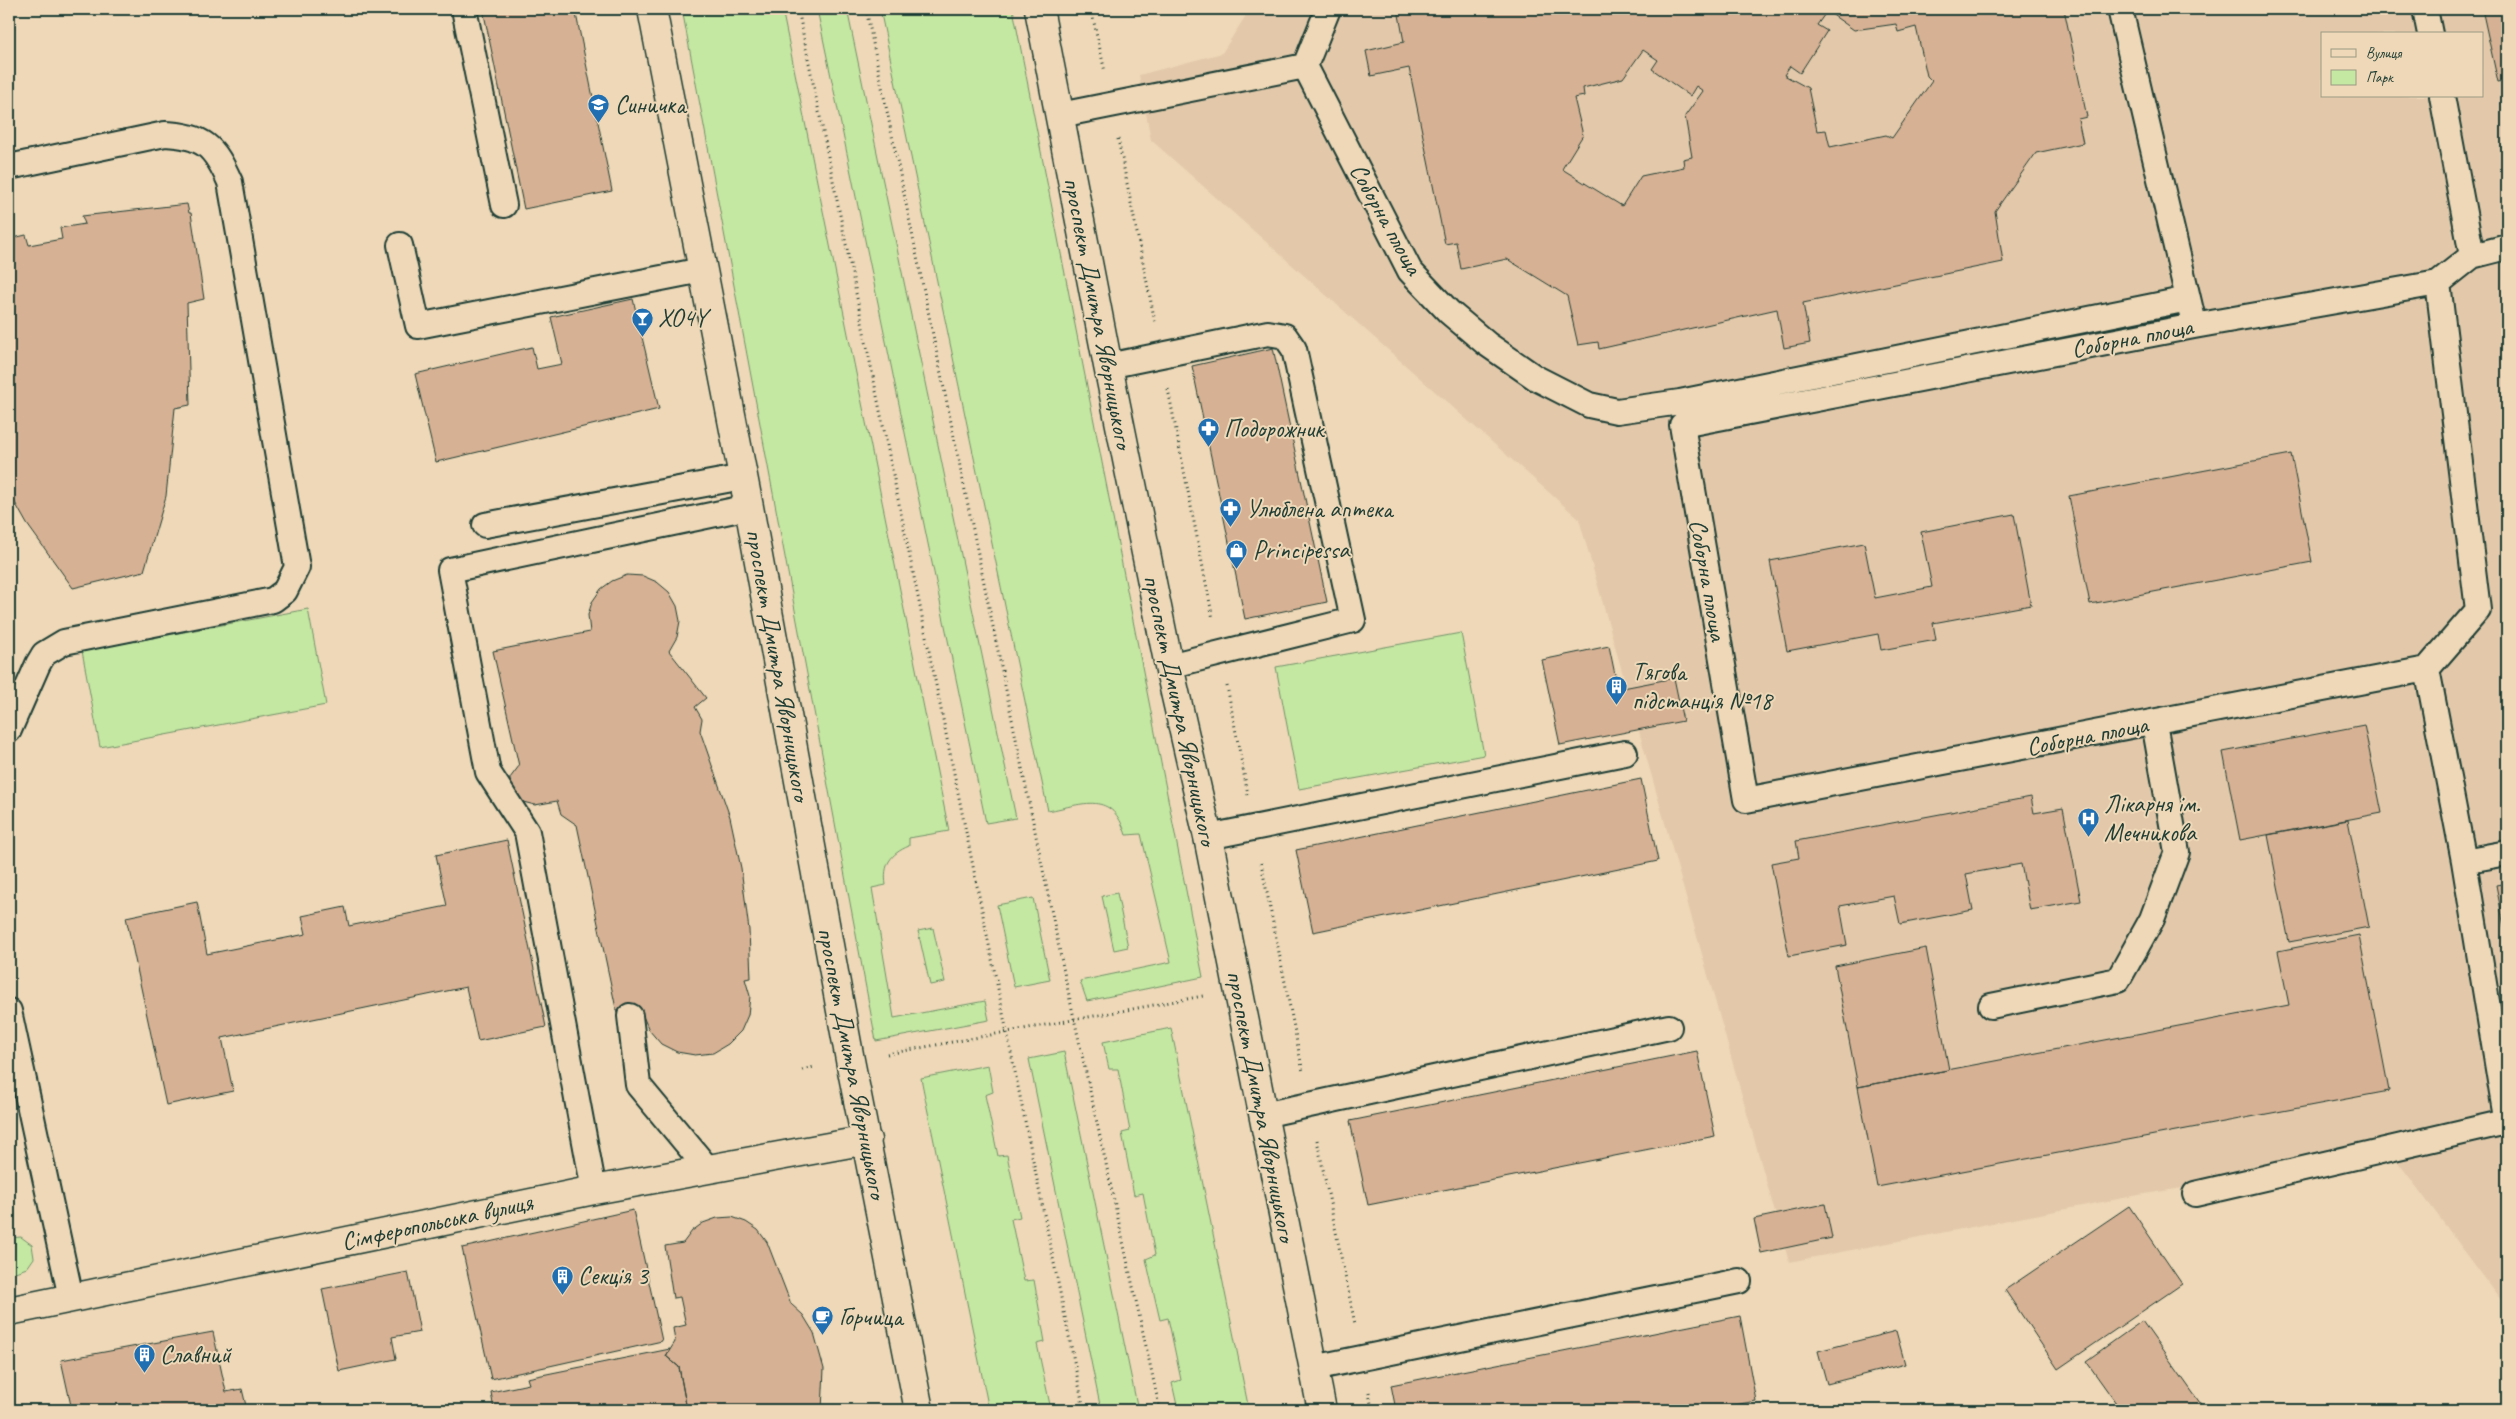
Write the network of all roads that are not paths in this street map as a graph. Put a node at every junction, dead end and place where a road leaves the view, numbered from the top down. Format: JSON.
{"nodes":[{"id":1,"x":464,"y":9,"type":"edge"},
{"id":2,"x":652,"y":9,"type":"edge"},
{"id":3,"x":1039,"y":9,"type":"edge"},
{"id":4,"x":1328,"y":9,"type":"edge"},
{"id":5,"x":2120,"y":9,"type":"edge"},
{"id":6,"x":2425,"y":9,"type":"edge"},
{"id":7,"x":2430,"y":32,"type":"edge"},
{"id":8,"x":1305,"y":66,"type":"junction"},
{"id":9,"x":2442,"y":98,"type":"edge"},
{"id":10,"x":1060,"y":115,"type":"junction"},
{"id":11,"x":9,"y":167,"type":"edge"},
{"id":12,"x":504,"y":205,"type":"dead end"},
{"id":13,"x":400,"y":245,"type":"dead end"},
{"id":14,"x":2507,"y":247,"type":"edge"},
{"id":15,"x":2472,"y":256,"type":"junction"},
{"id":16,"x":702,"y":270,"type":"junction"},
{"id":17,"x":2438,"y":283,"type":"junction"},
{"id":18,"x":2188,"y":299,"type":"junction"},
{"id":19,"x":2194,"y":326,"type":"junction"},
{"id":20,"x":1108,"y":366,"type":"junction"},
{"id":21,"x":743,"y":477,"type":"junction"},
{"id":22,"x":749,"y":507,"type":"junction"},
{"id":23,"x":485,"y":526,"type":"dead end"},
{"id":24,"x":1169,"y":666,"type":"junction"},
{"id":25,"x":2427,"y":669,"type":"junction"},
{"id":26,"x":2154,"y":723,"type":"junction"},
{"id":27,"x":9,"y":730,"type":"edge"},
{"id":28,"x":1625,"y":753,"type":"dead end"},
{"id":29,"x":1208,"y":837,"type":"junction"},
{"id":30,"x":2507,"y":853,"type":"edge"},
{"id":31,"x":2464,"y":861,"type":"junction"},
{"id":32,"x":1991,"y":1006,"type":"dead end"},
{"id":33,"x":9,"y":1011,"type":"edge"},
{"id":34,"x":630,"y":1016,"type":"dead end"},
{"id":35,"x":1670,"y":1027,"type":"dead end"},
{"id":36,"x":1263,"y":1115,"type":"junction"},
{"id":37,"x":2506,"y":1123,"type":"edge"},
{"id":38,"x":867,"y":1140,"type":"junction"},
{"id":39,"x":707,"y":1168,"type":"junction"},
{"id":40,"x":594,"y":1190,"type":"junction"},
{"id":41,"x":2195,"y":1194,"type":"dead end"},
{"id":42,"x":1739,"y":1281,"type":"dead end"},
{"id":43,"x":71,"y":1298,"type":"junction"},
{"id":44,"x":9,"y":1310,"type":"edge"},
{"id":45,"x":1313,"y":1368,"type":"junction"},
{"id":46,"x":920,"y":1410,"type":"edge"},
{"id":47,"x":1322,"y":1410,"type":"edge"}],
"edges":[{"from":1,"to":12,"type":"lane"},
{"from":2,"to":16,"type":"main road","name":"проспект Дмитра Яворницького"},
{"from":3,"to":10,"type":"main road","name":"проспект Дмитра Яворницького"},
{"from":4,"to":8,"type":"lane"},
{"from":5,"to":18,"type":"lane"},
{"from":6,"to":7,"type":"lane"},
{"from":8,"to":10,"type":"lane"},
{"from":8,"to":18,"type":"lane","name":"Соборна площа"},
{"from":9,"to":15,"type":"lane"},
{"from":10,"to":20,"type":"main road","name":"проспект Дмитра Яворницького"},
{"from":11,"to":27,"type":"lane"},
{"from":13,"to":16,"type":"lane"},
{"from":14,"to":15,"type":"lane","name":"Соборна площа"},
{"from":15,"to":17,"type":"lane","name":"Соборна площа"},
{"from":16,"to":21,"type":"main road","name":"проспект Дмитра Яворницького"},
{"from":17,"to":19,"type":"lane","name":"Соборна площа"},
{"from":17,"to":25,"type":"lane"},
{"from":18,"to":19,"type":"lane"},
{"from":19,"to":26,"type":"lane","name":"Соборна площа"},
{"from":20,"to":24,"type":"main road","name":"проспект Дмитра Яворницького"},
{"from":20,"to":24,"type":"lane"},
{"from":21,"to":22,"type":"main road","name":"проспект Дмитра Яворницького"},
{"from":21,"to":23,"type":"lane"},
{"from":22,"to":38,"type":"main road","name":"проспект Дмитра Яворницького"},
{"from":22,"to":40,"type":"lane"},
{"from":24,"to":29,"type":"main road","name":"проспект Дмитра Яворницького"},
{"from":25,"to":26,"type":"lane","name":"Соборна площа"},
{"from":25,"to":31,"type":"lane"},
{"from":26,"to":32,"type":"lane"},
{"from":28,"to":29,"type":"lane"},
{"from":29,"to":36,"type":"main road","name":"проспект Дмитра Яворницького"},
{"from":30,"to":31,"type":"lane"},
{"from":31,"to":37,"type":"lane"},
{"from":33,"to":43,"type":"lane"},
{"from":34,"to":39,"type":"lane"},
{"from":35,"to":36,"type":"lane"},
{"from":36,"to":45,"type":"main road","name":"проспект Дмитра Яворницького"},
{"from":37,"to":41,"type":"lane"},
{"from":38,"to":39,"type":"main road","name":"Сімферопольська вулиця"},
{"from":38,"to":46,"type":"main road","name":"проспект Дмитра Яворницького"},
{"from":39,"to":40,"type":"main road","name":"Сімферопольська вулиця"},
{"from":40,"to":43,"type":"main road","name":"Сімферопольська вулиця"},
{"from":42,"to":45,"type":"lane"},
{"from":43,"to":44,"type":"main road","name":"Сімферопольська вулиця"},
{"from":45,"to":47,"type":"main road","name":"проспект Дмитра Яворницького"}]}
